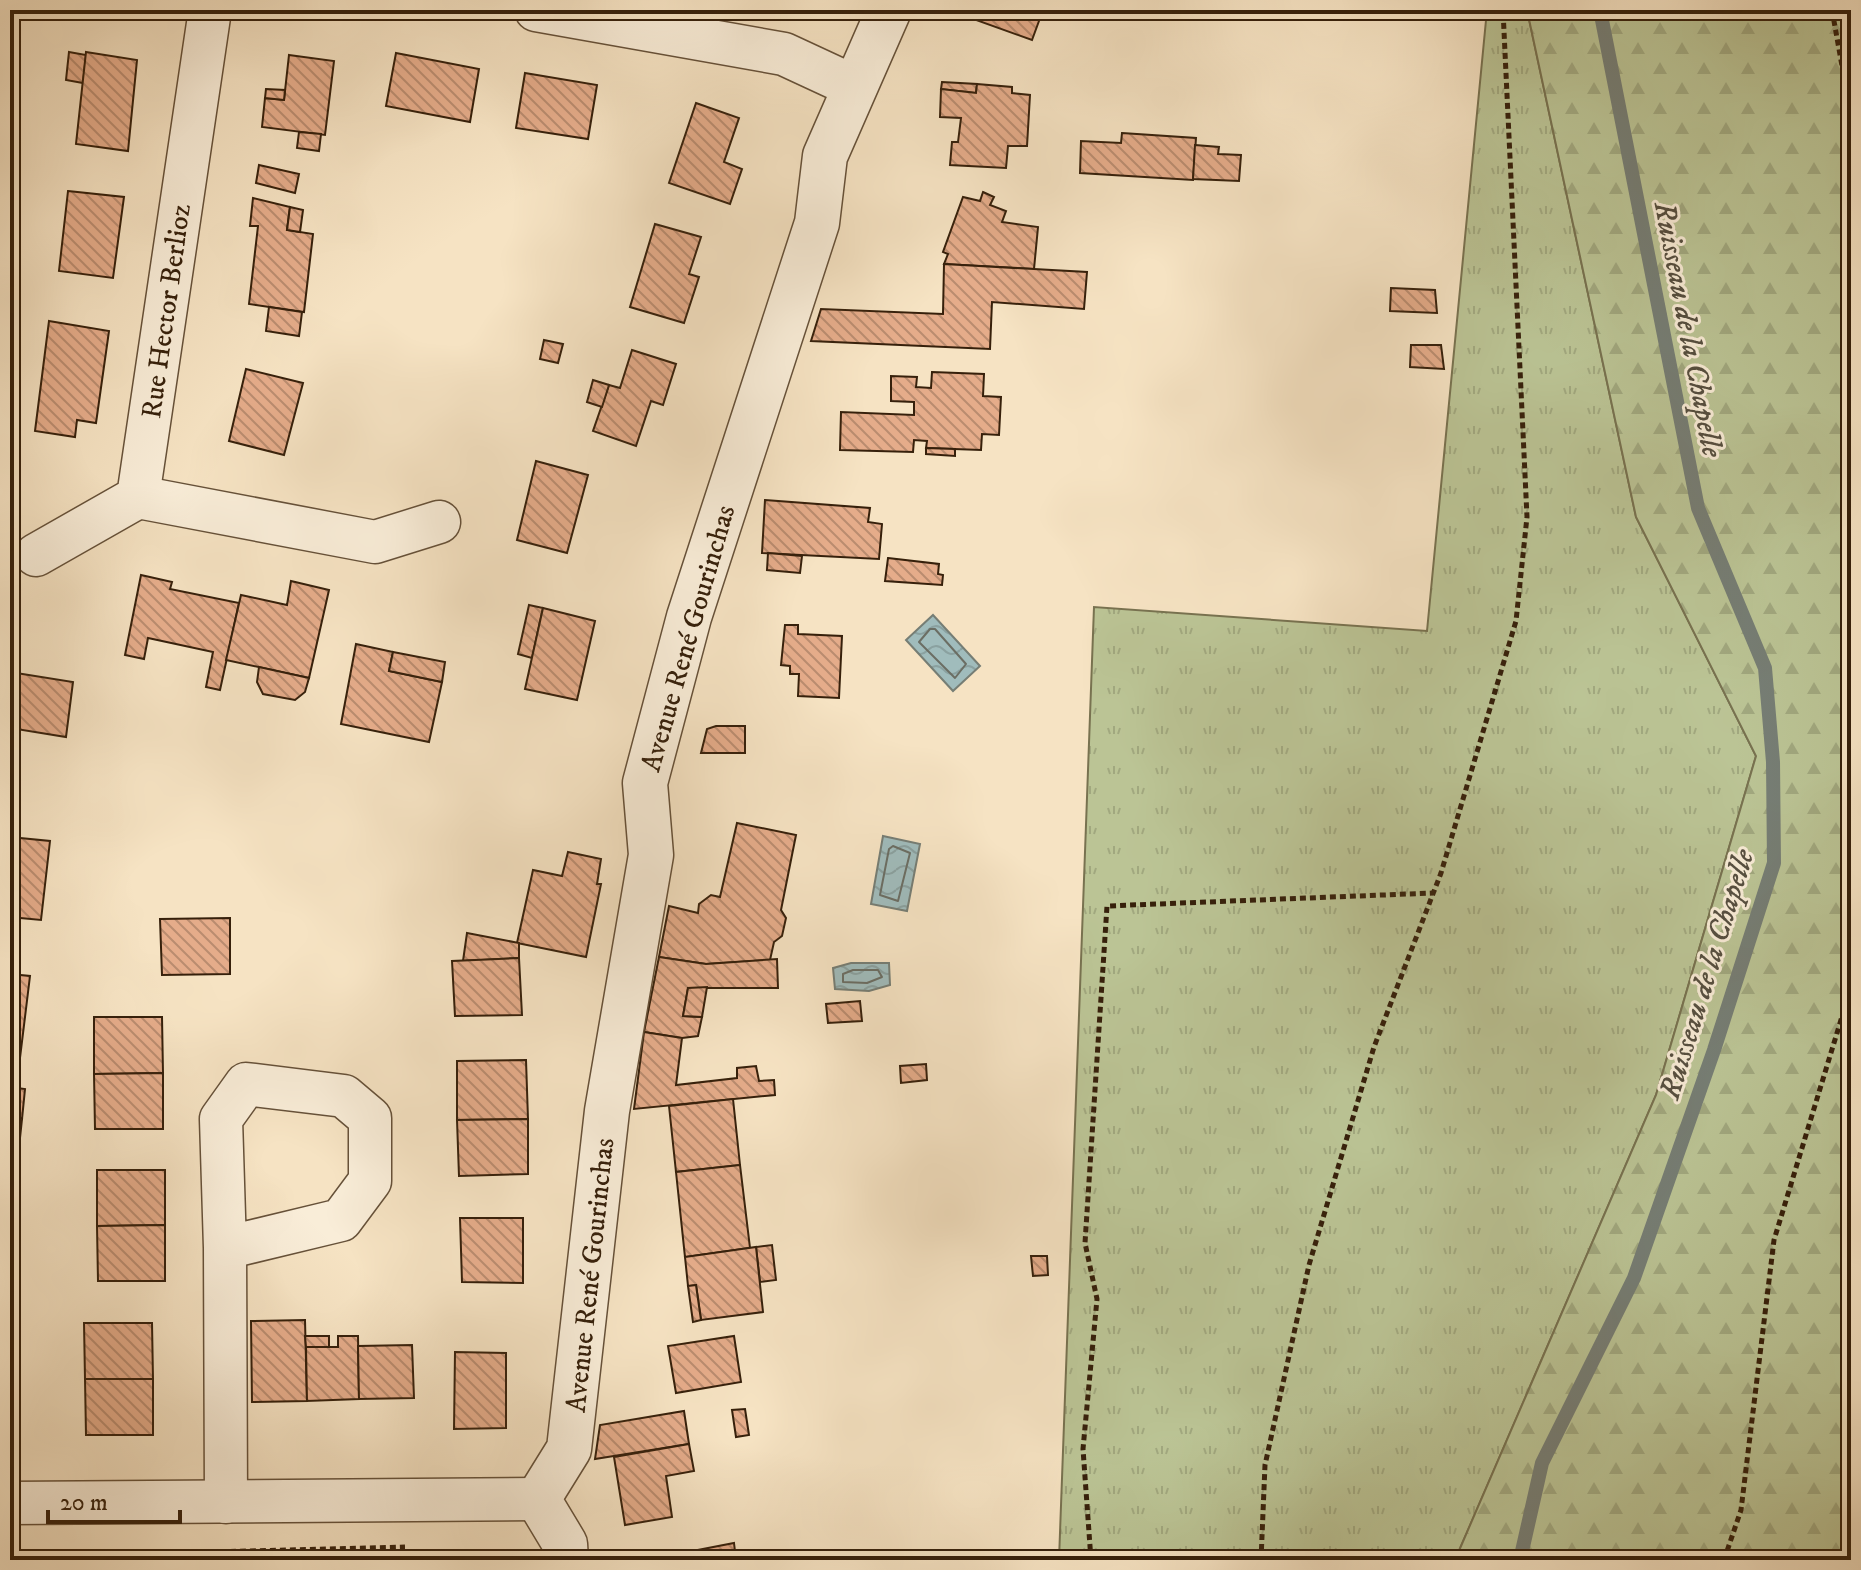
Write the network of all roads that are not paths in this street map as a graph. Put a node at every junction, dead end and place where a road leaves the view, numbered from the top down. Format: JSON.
{"nodes":[{"id":1,"x":210,"y":10,"type":"edge"},
{"id":2,"x":536,"y":10,"type":"edge"},
{"id":3,"x":889,"y":10,"type":"edge"},
{"id":4,"x":853,"y":86,"type":"junction"},
{"id":5,"x":138,"y":497,"type":"junction"},
{"id":6,"x":439,"y":522,"type":"dead end"},
{"id":7,"x":36,"y":555,"type":"dead end"},
{"id":8,"x":225,"y":1248,"type":"junction"},
{"id":9,"x":538,"y":1499,"type":"junction"},
{"id":10,"x":226,"y":1502,"type":"junction"},
{"id":11,"x":10,"y":1503,"type":"edge"},
{"id":12,"x":566,"y":1560,"type":"edge"}],
"edges":[{"from":1,"to":5,"type":"street","name":"Rue Hector Berlioz"},
{"from":2,"to":4,"type":"street"},
{"from":3,"to":4,"type":"street","name":"Avenue René Gourinchas"},
{"from":4,"to":9,"type":"street","name":"Avenue René Gourinchas"},
{"from":5,"to":6,"type":"street"},
{"from":5,"to":7,"type":"street"},
{"from":8,"to":8,"type":"street"},
{"from":8,"to":10,"type":"street"},
{"from":9,"to":10,"type":"street"},
{"from":9,"to":12,"type":"street"},
{"from":10,"to":11,"type":"street"}]}
